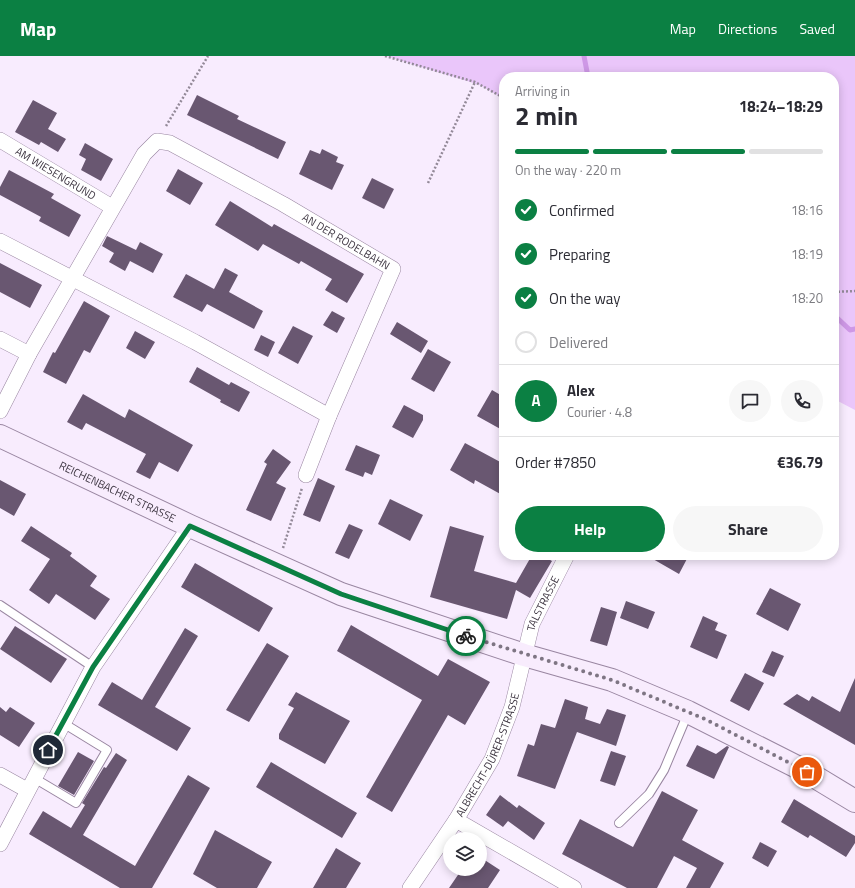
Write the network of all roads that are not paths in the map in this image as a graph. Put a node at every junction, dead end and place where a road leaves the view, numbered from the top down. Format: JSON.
{"nodes":[{"id":1,"x":0,"y":140,"type":"edge"},
{"id":2,"x":112,"y":207,"type":"junction"},
{"id":3,"x":0,"y":241,"type":"edge"},
{"id":4,"x":72,"y":278,"type":"junction"},
{"id":5,"x":0,"y":338,"type":"edge"},
{"id":6,"x":29,"y":354,"type":"junction"},
{"id":7,"x":0,"y":411,"type":"edge"},
{"id":8,"x":329,"y":416,"type":"junction"},
{"id":9,"x":0,"y":436,"type":"edge"},
{"id":10,"x":306,"y":475,"type":"road end"},
{"id":11,"x":190,"y":526,"type":"junction"},
{"id":12,"x":564,"y":560,"type":"edge"},
{"id":13,"x":0,"y":605,"type":"edge"},
{"id":14,"x":524,"y":655,"type":"junction"},
{"id":15,"x":93,"y":667,"type":"junction"},
{"id":16,"x":688,"y":712,"type":"junction"},
{"id":17,"x":63,"y":723,"type":"junction"},
{"id":18,"x":0,"y":775,"type":"edge"},
{"id":19,"x":31,"y":784,"type":"junction"},
{"id":20,"x":855,"y":801,"type":"edge"},
{"id":21,"x":456,"y":820,"type":"junction"},
{"id":22,"x":620,"y":823,"type":"dead end"},
{"id":23,"x":0,"y":844,"type":"edge"},
{"id":24,"x":410,"y":888,"type":"edge"},
{"id":25,"x":574,"y":888,"type":"edge"}],
"edges":[{"from":1,"to":2,"type":"street","name":"AM WIESENGRUND"},
{"from":2,"to":4,"type":"street"},
{"from":2,"to":8,"type":"street","name":"AN DER RODELBAHN"},
{"from":3,"to":4,"type":"street"},
{"from":4,"to":6,"type":"street"},
{"from":4,"to":8,"type":"street"},
{"from":5,"to":6,"type":"street"},
{"from":6,"to":7,"type":"street"},
{"from":8,"to":10,"type":"street","name":"AN DER RODELBAHN"},
{"from":9,"to":11,"type":"main road","name":"REICHENBACHER STRASSE"},
{"from":11,"to":14,"type":"main road","name":"REICHENBACHER STRASSE"},
{"from":11,"to":15,"type":"street"},
{"from":12,"to":14,"type":"street","name":"TALSTRASSE"},
{"from":13,"to":15,"type":"lane"},
{"from":14,"to":16,"type":"main road","name":"REICHENBACHER STRASSE"},
{"from":14,"to":21,"type":"street","name":"ALBRECHT-DÜRER-STRASSE"},
{"from":15,"to":17,"type":"street"},
{"from":16,"to":20,"type":"main road","name":"REICHENBACHER STRASSE"},
{"from":16,"to":22,"type":"lane"},
{"from":17,"to":19,"type":"street"},
{"from":17,"to":19,"type":"lane"},
{"from":18,"to":19,"type":"street"},
{"from":19,"to":23,"type":"street"},
{"from":21,"to":24,"type":"street","name":"ALBRECHT-DÜRER-STRASSE"},
{"from":21,"to":25,"type":"street"}]}
